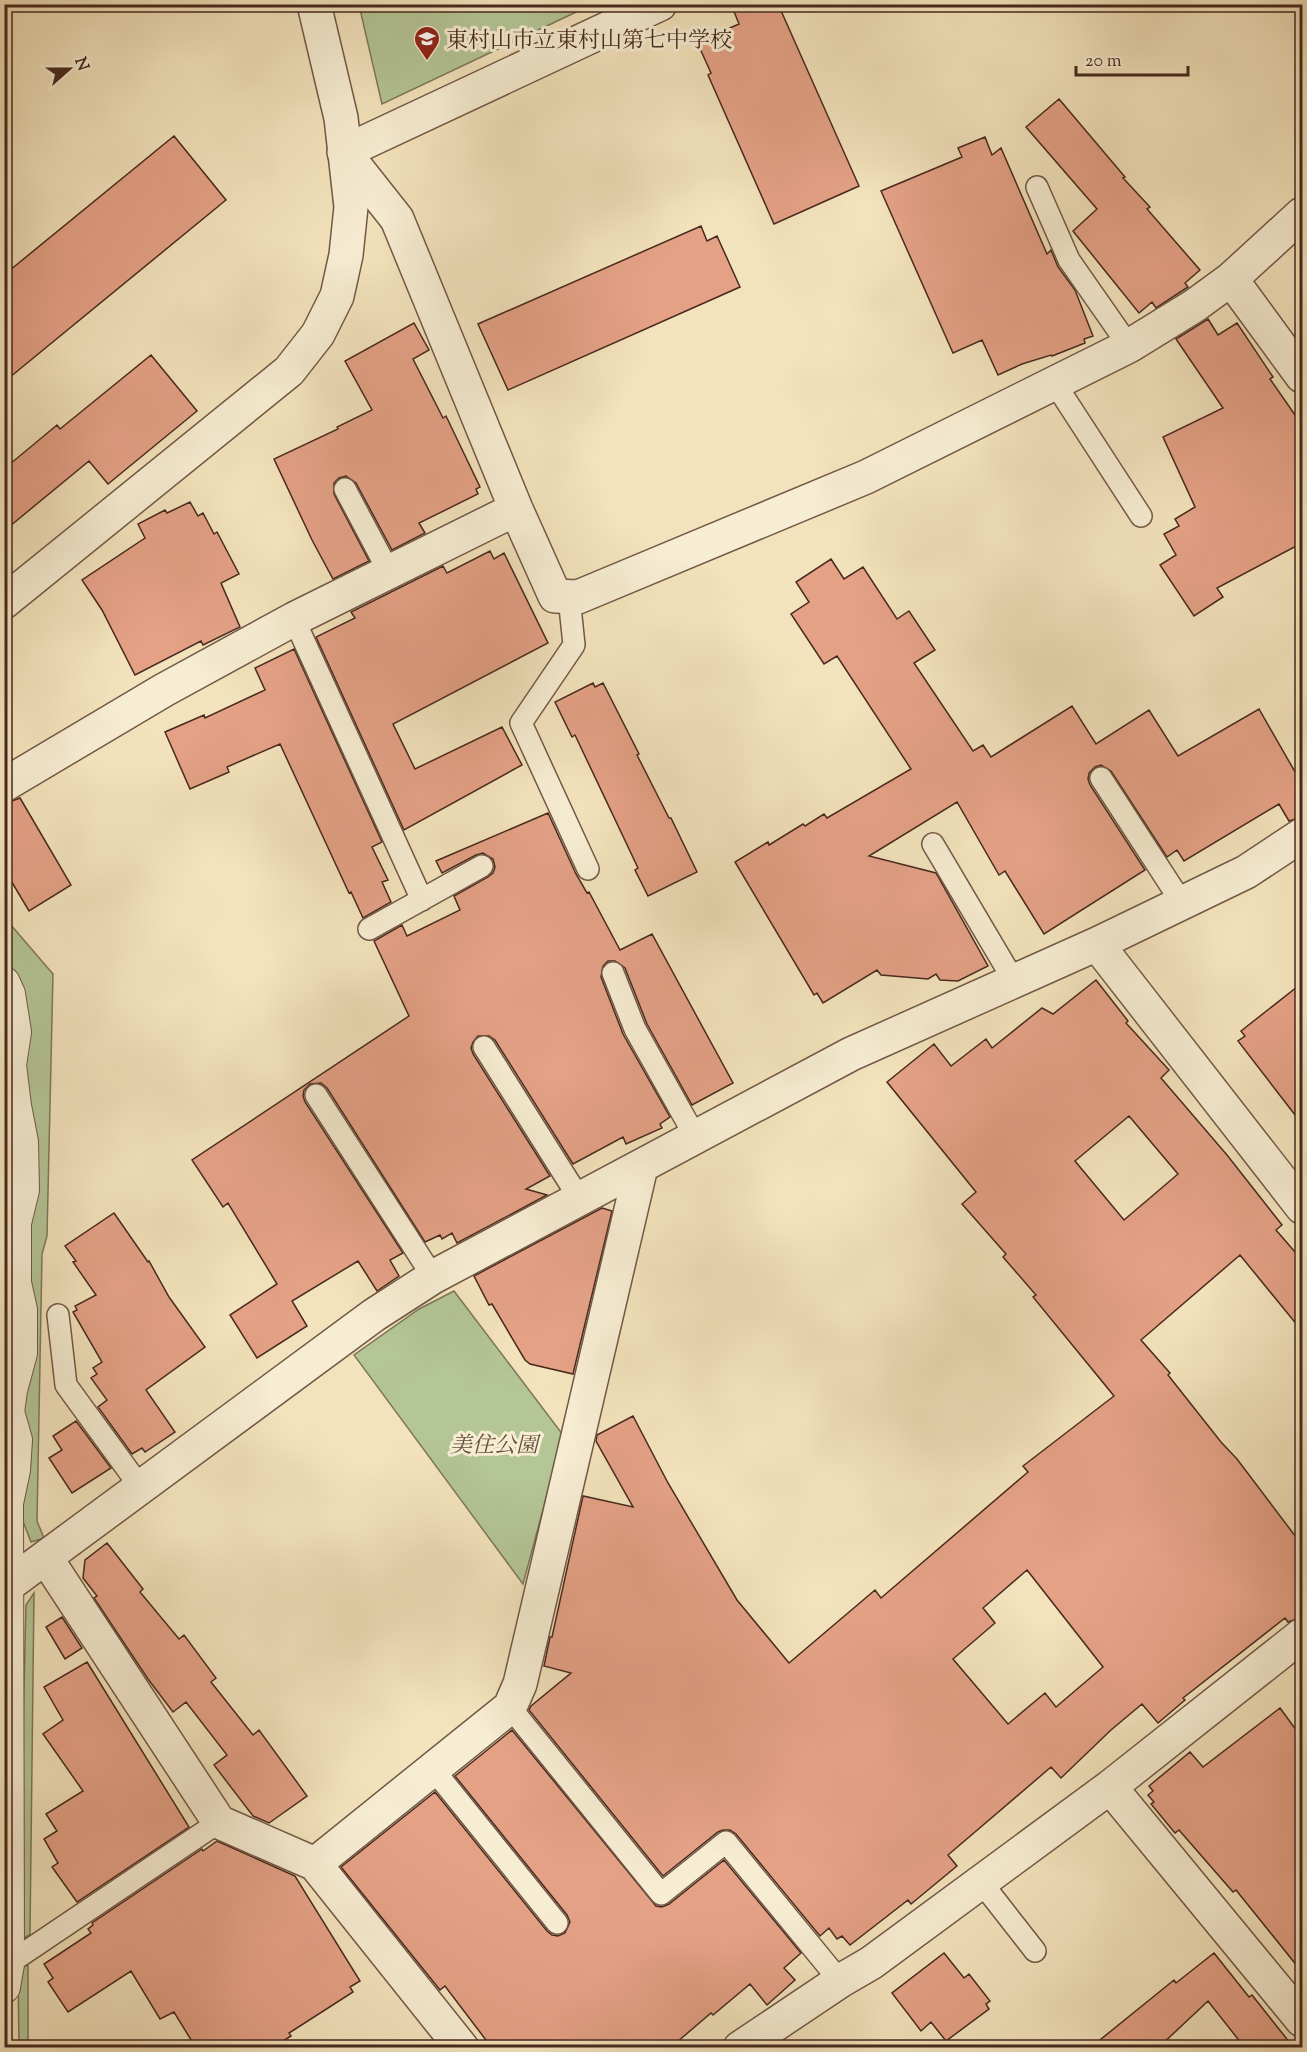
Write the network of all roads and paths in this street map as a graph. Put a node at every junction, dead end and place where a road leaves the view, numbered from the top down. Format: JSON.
{"nodes":[{"id":1,"x":314,"y":4,"type":"edge"},
{"id":2,"x":660,"y":4,"type":"edge"},
{"id":3,"x":344,"y":152,"type":"junction"},
{"id":4,"x":1036,"y":187,"type":"dead end"},
{"id":5,"x":1302,"y":214,"type":"edge"},
{"id":6,"x":1231,"y":279,"type":"junction"},
{"id":7,"x":1129,"y":346,"type":"junction"},
{"id":8,"x":1302,"y":376,"type":"edge"},
{"id":9,"x":1054,"y":382,"type":"junction"},
{"id":10,"x":345,"y":489,"type":"dead end"},
{"id":11,"x":516,"y":509,"type":"junction"},
{"id":12,"x":1141,"y":516,"type":"dead end"},
{"id":13,"x":389,"y":572,"type":"junction"},
{"id":14,"x":569,"y":597,"type":"junction"},
{"id":15,"x":4,"y":602,"type":"edge"},
{"id":16,"x":294,"y":619,"type":"junction"},
{"id":17,"x":1101,"y":778,"type":"dead end"},
{"id":18,"x":4,"y":785,"type":"edge"},
{"id":19,"x":1302,"y":835,"type":"edge"},
{"id":20,"x":933,"y":844,"type":"dead end"},
{"id":21,"x":482,"y":866,"type":"dead end"},
{"id":22,"x":588,"y":869,"type":"dead end"},
{"id":23,"x":422,"y":900,"type":"junction"},
{"id":24,"x":1182,"y":903,"type":"junction"},
{"id":25,"x":369,"y":929,"type":"dead end"},
{"id":26,"x":1097,"y":944,"type":"junction"},
{"id":27,"x":613,"y":973,"type":"dead end"},
{"id":28,"x":1014,"y":981,"type":"junction"},
{"id":29,"x":4,"y":983,"type":"edge"},
{"id":30,"x":484,"y":1047,"type":"dead end"},
{"id":31,"x":316,"y":1095,"type":"dead end"},
{"id":32,"x":696,"y":1138,"type":"junction"},
{"id":33,"x":641,"y":1167,"type":"junction"},
{"id":34,"x":579,"y":1198,"type":"junction"},
{"id":35,"x":1302,"y":1207,"type":"edge"},
{"id":36,"x":434,"y":1277,"type":"junction"},
{"id":37,"x":58,"y":1315,"type":"dead end"},
{"id":38,"x":141,"y":1488,"type":"junction"},
{"id":39,"x":46,"y":1558,"type":"junction"},
{"id":40,"x":6,"y":1587,"type":"edge"},
{"id":41,"x":1302,"y":1635,"type":"edge"},
{"id":42,"x":510,"y":1707,"type":"junction"},
{"id":43,"x":433,"y":1768,"type":"junction"},
{"id":44,"x":1110,"y":1787,"type":"junction"},
{"id":45,"x":219,"y":1822,"type":"junction"},
{"id":46,"x":315,"y":1864,"type":"junction"},
{"id":47,"x":981,"y":1882,"type":"junction"},
{"id":48,"x":557,"y":1923,"type":"dead end"},
{"id":49,"x":1035,"y":1951,"type":"dead end"},
{"id":50,"x":6,"y":1975,"type":"edge"},
{"id":51,"x":840,"y":1981,"type":"junction"},
{"id":52,"x":1302,"y":2020,"type":"edge"},
{"id":53,"x":462,"y":2048,"type":"edge"},
{"id":54,"x":740,"y":2048,"type":"edge"}],
"edges":[{"from":1,"to":3,"type":"street"},
{"from":2,"to":3,"type":"street"},
{"from":3,"to":11,"type":"street"},
{"from":3,"to":15,"type":"street"},
{"from":4,"to":7,"type":"lane"},
{"from":5,"to":6,"type":"street"},
{"from":6,"to":7,"type":"street"},
{"from":6,"to":8,"type":"street"},
{"from":7,"to":9,"type":"street"},
{"from":9,"to":12,"type":"lane"},
{"from":9,"to":14,"type":"street"},
{"from":10,"to":13,"type":"lane"},
{"from":11,"to":13,"type":"street"},
{"from":11,"to":14,"type":"street"},
{"from":13,"to":16,"type":"street"},
{"from":14,"to":22,"type":"lane"},
{"from":16,"to":18,"type":"street"},
{"from":16,"to":23,"type":"lane"},
{"from":17,"to":24,"type":"lane"},
{"from":19,"to":24,"type":"street"},
{"from":20,"to":28,"type":"lane"},
{"from":21,"to":23,"type":"lane"},
{"from":23,"to":25,"type":"lane"},
{"from":24,"to":26,"type":"street"},
{"from":26,"to":28,"type":"street"},
{"from":26,"to":35,"type":"street"},
{"from":27,"to":32,"type":"lane"},
{"from":28,"to":32,"type":"street"},
{"from":29,"to":40,"type":"street"},
{"from":30,"to":34,"type":"lane"},
{"from":31,"to":36,"type":"lane"},
{"from":32,"to":33,"type":"street"},
{"from":33,"to":34,"type":"street"},
{"from":33,"to":42,"type":"street"},
{"from":34,"to":36,"type":"street"},
{"from":36,"to":38,"type":"street"},
{"from":37,"to":38,"type":"lane"},
{"from":38,"to":39,"type":"street"},
{"from":39,"to":40,"type":"street"},
{"from":39,"to":45,"type":"street"},
{"from":40,"to":50,"type":"street"},
{"from":41,"to":44,"type":"street"},
{"from":42,"to":43,"type":"street"},
{"from":42,"to":51,"type":"lane"},
{"from":43,"to":46,"type":"street"},
{"from":43,"to":48,"type":"lane"},
{"from":44,"to":47,"type":"street"},
{"from":44,"to":52,"type":"street"},
{"from":45,"to":46,"type":"street"},
{"from":45,"to":50,"type":"lane"},
{"from":46,"to":53,"type":"street"},
{"from":47,"to":49,"type":"lane"},
{"from":47,"to":51,"type":"street"},
{"from":51,"to":54,"type":"street"}]}
